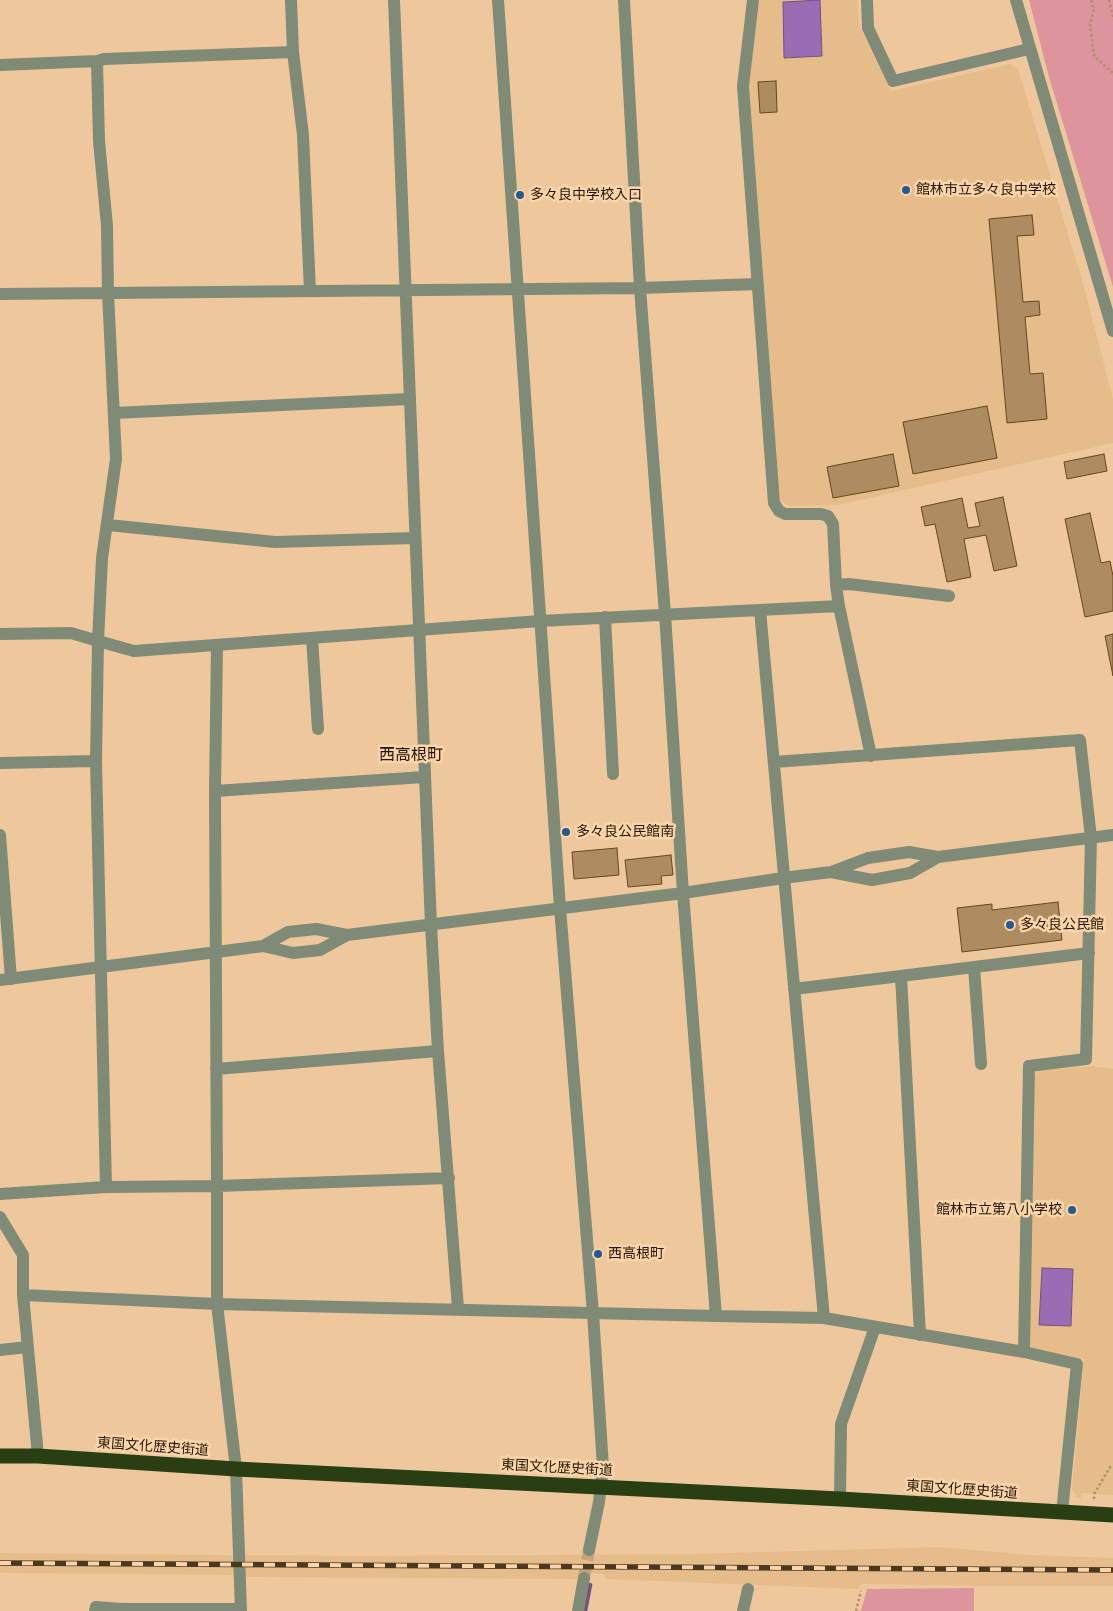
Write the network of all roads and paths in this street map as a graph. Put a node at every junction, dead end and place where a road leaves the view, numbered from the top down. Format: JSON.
{"nodes":[{"id":1,"x":291,"y":0,"type":"edge"},
{"id":2,"x":394,"y":0,"type":"edge"},
{"id":3,"x":498,"y":0,"type":"edge"},
{"id":4,"x":624,"y":0,"type":"edge"},
{"id":5,"x":753,"y":0,"type":"edge"},
{"id":6,"x":867,"y":0,"type":"edge"},
{"id":7,"x":1016,"y":0,"type":"edge"},
{"id":8,"x":1091,"y":0,"type":"edge"},
{"id":9,"x":1109,"y":0,"type":"edge"},
{"id":10,"x":1113,"y":17,"type":"edge"},
{"id":11,"x":1029,"y":48,"type":"junction"},
{"id":12,"x":293,"y":52,"type":"junction"},
{"id":13,"x":97,"y":61,"type":"junction"},
{"id":14,"x":0,"y":65,"type":"edge"},
{"id":15,"x":1113,"y":73,"type":"edge"},
{"id":16,"x":758,"y":284,"type":"junction"},
{"id":17,"x":517,"y":288,"type":"junction"},
{"id":18,"x":640,"y":288,"type":"junction"},
{"id":19,"x":406,"y":290,"type":"junction"},
{"id":20,"x":310,"y":291,"type":"junction"},
{"id":21,"x":108,"y":293,"type":"junction"},
{"id":22,"x":0,"y":294,"type":"edge"},
{"id":23,"x":1113,"y":331,"type":"edge"},
{"id":24,"x":409,"y":399,"type":"junction"},
{"id":25,"x":114,"y":413,"type":"junction"},
{"id":26,"x":108,"y":525,"type":"junction"},
{"id":27,"x":415,"y":538,"type":"junction"},
{"id":28,"x":836,"y":585,"type":"junction"},
{"id":29,"x":949,"y":596,"type":"dead end"},
{"id":30,"x":839,"y":606,"type":"junction"},
{"id":31,"x":760,"y":610,"type":"junction"},
{"id":32,"x":664,"y":614,"type":"junction"},
{"id":33,"x":605,"y":617,"type":"junction"},
{"id":34,"x":540,"y":621,"type":"junction"},
{"id":35,"x":419,"y":630,"type":"junction"},
{"id":36,"x":0,"y":634,"type":"edge"},
{"id":37,"x":312,"y":638,"type":"junction"},
{"id":38,"x":98,"y":641,"type":"junction"},
{"id":39,"x":217,"y":645,"type":"junction"},
{"id":40,"x":318,"y":729,"type":"dead end"},
{"id":41,"x":871,"y":756,"type":"junction"},
{"id":42,"x":96,"y":761,"type":"junction"},
{"id":43,"x":774,"y":762,"type":"junction"},
{"id":44,"x":0,"y":763,"type":"edge"},
{"id":45,"x":613,"y":774,"type":"dead end"},
{"id":46,"x":424,"y":777,"type":"junction"},
{"id":47,"x":215,"y":791,"type":"junction"},
{"id":48,"x":0,"y":835,"type":"edge"},
{"id":49,"x":1113,"y":835,"type":"edge"},
{"id":50,"x":1091,"y":838,"type":"junction"},
{"id":51,"x":938,"y":858,"type":"junction"},
{"id":52,"x":831,"y":872,"type":"junction"},
{"id":53,"x":783,"y":878,"type":"junction"},
{"id":54,"x":683,"y":893,"type":"junction"},
{"id":55,"x":560,"y":908,"type":"junction"},
{"id":56,"x":431,"y":925,"type":"junction"},
{"id":57,"x":347,"y":935,"type":"junction"},
{"id":58,"x":263,"y":946,"type":"junction"},
{"id":59,"x":216,"y":952,"type":"junction"},
{"id":60,"x":1089,"y":953,"type":"junction"},
{"id":61,"x":101,"y":967,"type":"junction"},
{"id":62,"x":974,"y":967,"type":"junction"},
{"id":63,"x":901,"y":976,"type":"junction"},
{"id":64,"x":5,"y":979,"type":"edge"},
{"id":65,"x":794,"y":990,"type":"junction"},
{"id":66,"x":438,"y":1051,"type":"junction"},
{"id":67,"x":981,"y":1064,"type":"dead end"},
{"id":68,"x":216,"y":1069,"type":"junction"},
{"id":69,"x":449,"y":1178,"type":"junction"},
{"id":70,"x":218,"y":1186,"type":"junction"},
{"id":71,"x":106,"y":1187,"type":"junction"},
{"id":72,"x":0,"y":1194,"type":"edge"},
{"id":73,"x":0,"y":1217,"type":"edge"},
{"id":74,"x":23,"y":1295,"type":"junction"},
{"id":75,"x":217,"y":1304,"type":"junction"},
{"id":76,"x":458,"y":1308,"type":"junction"},
{"id":77,"x":593,"y":1313,"type":"junction"},
{"id":78,"x":716,"y":1316,"type":"junction"},
{"id":79,"x":824,"y":1318,"type":"junction"},
{"id":80,"x":875,"y":1327,"type":"junction"},
{"id":81,"x":920,"y":1335,"type":"junction"},
{"id":82,"x":28,"y":1347,"type":"junction"},
{"id":83,"x":0,"y":1350,"type":"edge"},
{"id":84,"x":1024,"y":1352,"type":"junction"},
{"id":85,"x":0,"y":1456,"type":"edge"},
{"id":86,"x":38,"y":1456,"type":"junction"},
{"id":87,"x":1112,"y":1464,"type":"edge"},
{"id":88,"x":236,"y":1469,"type":"junction"},
{"id":89,"x":601,"y":1486,"type":"junction"},
{"id":90,"x":840,"y":1499,"type":"junction"},
{"id":91,"x":1093,"y":1502,"type":"dead end"},
{"id":92,"x":1062,"y":1512,"type":"junction"},
{"id":93,"x":1113,"y":1515,"type":"edge"},
{"id":94,"x":589,"y":1550,"type":"tunnel mouth"},
{"id":95,"x":584,"y":1578,"type":"tunnel mouth"},
{"id":96,"x":748,"y":1589,"type":"dead end"},
{"id":97,"x":861,"y":1591,"type":"dead end"},
{"id":98,"x":241,"y":1610,"type":"edge"},
{"id":99,"x":94,"y":1611,"type":"edge"},
{"id":100,"x":578,"y":1611,"type":"edge"},
{"id":101,"x":743,"y":1611,"type":"edge"},
{"id":102,"x":856,"y":1611,"type":"edge"}],
"edges":[{"from":1,"to":12,"type":"street"},
{"from":2,"to":19,"type":"street"},
{"from":3,"to":17,"type":"street"},
{"from":4,"to":18,"type":"street"},
{"from":5,"to":16,"type":"street"},
{"from":6,"to":11,"type":"street"},
{"from":7,"to":11,"type":"street"},
{"from":8,"to":15,"type":"path"},
{"from":9,"to":10,"type":"path"},
{"from":11,"to":23,"type":"street"},
{"from":12,"to":13,"type":"street"},
{"from":12,"to":20,"type":"street"},
{"from":13,"to":14,"type":"street"},
{"from":13,"to":21,"type":"street"},
{"from":16,"to":18,"type":"street"},
{"from":16,"to":28,"type":"street"},
{"from":17,"to":18,"type":"street"},
{"from":17,"to":19,"type":"street"},
{"from":17,"to":34,"type":"street"},
{"from":18,"to":32,"type":"street"},
{"from":19,"to":20,"type":"street"},
{"from":19,"to":24,"type":"street"},
{"from":20,"to":21,"type":"street"},
{"from":21,"to":22,"type":"street"},
{"from":21,"to":25,"type":"street"},
{"from":24,"to":25,"type":"street"},
{"from":24,"to":27,"type":"street"},
{"from":25,"to":26,"type":"street"},
{"from":26,"to":27,"type":"street"},
{"from":26,"to":38,"type":"street"},
{"from":27,"to":35,"type":"street"},
{"from":28,"to":29,"type":"street"},
{"from":28,"to":30,"type":"street"},
{"from":30,"to":31,"type":"street"},
{"from":30,"to":41,"type":"street"},
{"from":31,"to":32,"type":"street"},
{"from":31,"to":43,"type":"street"},
{"from":32,"to":33,"type":"street"},
{"from":32,"to":54,"type":"street"},
{"from":33,"to":34,"type":"street"},
{"from":33,"to":45,"type":"street"},
{"from":34,"to":35,"type":"street"},
{"from":34,"to":55,"type":"street"},
{"from":35,"to":37,"type":"street"},
{"from":35,"to":46,"type":"street"},
{"from":36,"to":38,"type":"street"},
{"from":37,"to":39,"type":"street"},
{"from":37,"to":40,"type":"street"},
{"from":38,"to":39,"type":"street"},
{"from":38,"to":42,"type":"street"},
{"from":39,"to":47,"type":"street"},
{"from":41,"to":43,"type":"street"},
{"from":41,"to":50,"type":"street"},
{"from":42,"to":44,"type":"street"},
{"from":42,"to":61,"type":"street"},
{"from":43,"to":53,"type":"street"},
{"from":46,"to":47,"type":"street"},
{"from":46,"to":56,"type":"street"},
{"from":47,"to":59,"type":"street"},
{"from":48,"to":64,"type":"street"},
{"from":49,"to":50,"type":"street"},
{"from":50,"to":51,"type":"street"},
{"from":50,"to":60,"type":"street"},
{"from":51,"to":52,"type":"street"},
{"from":51,"to":52,"type":"street"},
{"from":52,"to":53,"type":"street"},
{"from":53,"to":54,"type":"street"},
{"from":53,"to":65,"type":"street"},
{"from":54,"to":55,"type":"street"},
{"from":54,"to":78,"type":"street"},
{"from":55,"to":56,"type":"street"},
{"from":55,"to":77,"type":"street"},
{"from":56,"to":57,"type":"street"},
{"from":56,"to":66,"type":"street"},
{"from":57,"to":58,"type":"street"},
{"from":57,"to":58,"type":"street"},
{"from":58,"to":59,"type":"street"},
{"from":59,"to":61,"type":"street"},
{"from":59,"to":68,"type":"street"},
{"from":60,"to":62,"type":"street"},
{"from":60,"to":84,"type":"street"},
{"from":61,"to":64,"type":"street"},
{"from":61,"to":71,"type":"street"},
{"from":62,"to":63,"type":"street"},
{"from":62,"to":67,"type":"street"},
{"from":63,"to":65,"type":"street"},
{"from":63,"to":81,"type":"street"},
{"from":65,"to":79,"type":"street"},
{"from":66,"to":68,"type":"street"},
{"from":66,"to":69,"type":"street"},
{"from":68,"to":70,"type":"street"},
{"from":69,"to":70,"type":"street"},
{"from":69,"to":76,"type":"street"},
{"from":70,"to":71,"type":"street"},
{"from":70,"to":75,"type":"street"},
{"from":71,"to":72,"type":"street"},
{"from":73,"to":74,"type":"street"},
{"from":74,"to":75,"type":"street"},
{"from":74,"to":82,"type":"street"},
{"from":75,"to":76,"type":"street"},
{"from":75,"to":88,"type":"street"},
{"from":76,"to":77,"type":"street"},
{"from":77,"to":78,"type":"street"},
{"from":77,"to":89,"type":"street"},
{"from":78,"to":79,"type":"street"},
{"from":79,"to":80,"type":"street"},
{"from":80,"to":81,"type":"street"},
{"from":80,"to":90,"type":"street"},
{"from":81,"to":84,"type":"street"},
{"from":82,"to":83,"type":"street"},
{"from":82,"to":86,"type":"street"},
{"from":84,"to":92,"type":"street"},
{"from":85,"to":86,"type":"highway","name":"東国文化歴史街道"},
{"from":86,"to":88,"type":"highway","name":"東国文化歴史街道"},
{"from":87,"to":91,"type":"path"},
{"from":88,"to":89,"type":"highway","name":"東国文化歴史街道"},
{"from":88,"to":98,"type":"street"},
{"from":89,"to":90,"type":"highway","name":"東国文化歴史街道"},
{"from":89,"to":94,"type":"street"},
{"from":90,"to":92,"type":"highway","name":"東国文化歴史街道"},
{"from":92,"to":93,"type":"highway","name":"東国文化歴史街道"},
{"from":95,"to":100,"type":"street"},
{"from":96,"to":101,"type":"street"},
{"from":97,"to":102,"type":"path"},
{"from":98,"to":99,"type":"street"}]}
